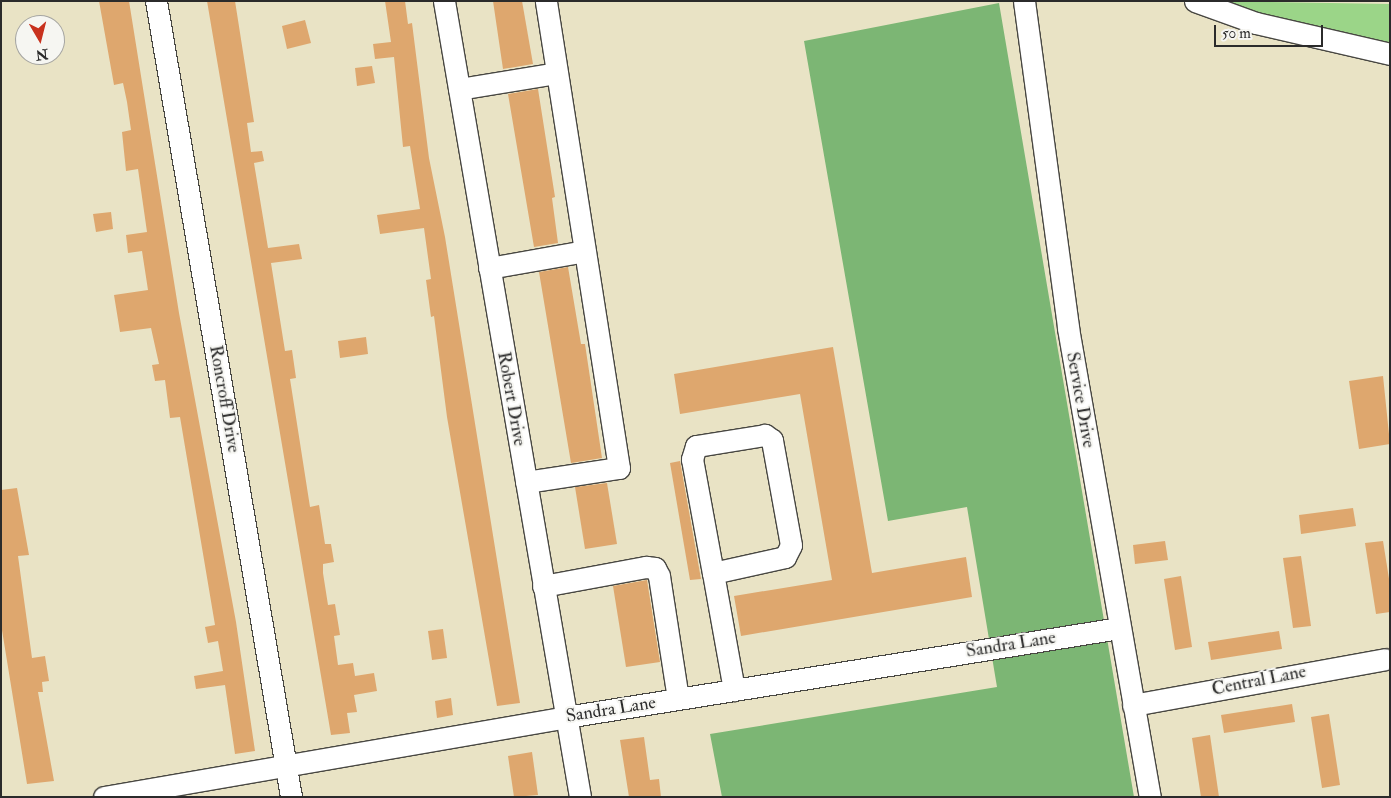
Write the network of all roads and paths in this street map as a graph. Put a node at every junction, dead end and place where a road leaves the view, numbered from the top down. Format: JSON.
{"nodes":[{"id":1,"x":156,"y":1,"type":"edge"},
{"id":2,"x":444,"y":1,"type":"edge"},
{"id":3,"x":546,"y":1,"type":"edge"},
{"id":4,"x":1024,"y":1,"type":"edge"},
{"id":5,"x":1196,"y":1,"type":"edge"},
{"id":6,"x":1390,"y":54,"type":"edge"},
{"id":7,"x":557,"y":73,"type":"junction"},
{"id":8,"x":459,"y":89,"type":"junction"},
{"id":9,"x":585,"y":252,"type":"junction"},
{"id":10,"x":489,"y":268,"type":"junction"},
{"id":11,"x":526,"y":482,"type":"junction"},
{"id":12,"x":713,"y":573,"type":"junction"},
{"id":13,"x":543,"y":586,"type":"junction"},
{"id":14,"x":1119,"y":628,"type":"junction"},
{"id":15,"x":1385,"y":659,"type":"dead end"},
{"id":16,"x":734,"y":690,"type":"junction"},
{"id":17,"x":678,"y":699,"type":"junction"},
{"id":18,"x":1133,"y":705,"type":"junction"},
{"id":19,"x":566,"y":717,"type":"junction"},
{"id":20,"x":285,"y":765,"type":"junction"},
{"id":21,"x":104,"y":797,"type":"edge"},
{"id":22,"x":291,"y":797,"type":"edge"},
{"id":23,"x":580,"y":797,"type":"edge"},
{"id":24,"x":1150,"y":797,"type":"edge"}],
"edges":[{"from":1,"to":20,"type":"street","name":"Roncroff Drive"},
{"from":2,"to":8,"type":"street","name":"Robert Drive"},
{"from":3,"to":7,"type":"street"},
{"from":4,"to":14,"type":"street","name":"Service Drive"},
{"from":5,"to":6,"type":"street"},
{"from":7,"to":8,"type":"street"},
{"from":7,"to":9,"type":"street"},
{"from":8,"to":10,"type":"street","name":"Robert Drive"},
{"from":9,"to":10,"type":"street"},
{"from":9,"to":11,"type":"street"},
{"from":10,"to":11,"type":"street","name":"Robert Drive"},
{"from":11,"to":13,"type":"street","name":"Robert Drive"},
{"from":12,"to":12,"type":"street"},
{"from":12,"to":16,"type":"street"},
{"from":13,"to":17,"type":"street"},
{"from":13,"to":19,"type":"street","name":"Robert Drive"},
{"from":14,"to":16,"type":"street","name":"Sandra Lane"},
{"from":14,"to":18,"type":"street","name":"Service Drive"},
{"from":15,"to":18,"type":"street","name":"Central Lane"},
{"from":16,"to":17,"type":"street","name":"Sandra Lane"},
{"from":17,"to":19,"type":"street","name":"Sandra Lane"},
{"from":18,"to":24,"type":"street","name":"Service Drive"},
{"from":19,"to":20,"type":"street","name":"Sandra Lane"},
{"from":19,"to":23,"type":"street","name":"Robert Drive"},
{"from":20,"to":21,"type":"street","name":"Sandra Lane"},
{"from":20,"to":22,"type":"street","name":"Roncroff Drive"}]}
